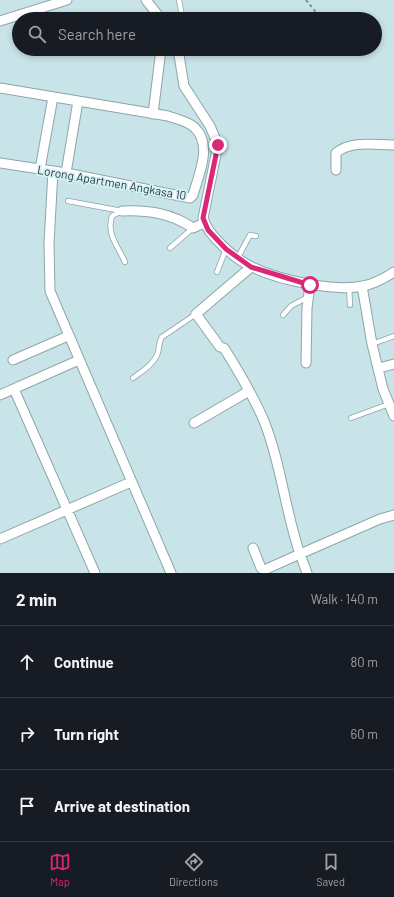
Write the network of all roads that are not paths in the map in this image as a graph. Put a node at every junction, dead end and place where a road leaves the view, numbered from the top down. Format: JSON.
{"nodes":[{"id":1,"x":67,"y":0,"type":"edge"},
{"id":2,"x":146,"y":0,"type":"edge"},
{"id":3,"x":179,"y":0,"type":"edge"},
{"id":4,"x":27,"y":12,"type":"edge"},
{"id":5,"x":156,"y":12,"type":"edge"},
{"id":6,"x":181,"y":12,"type":"edge"},
{"id":7,"x":12,"y":16,"type":"edge"},
{"id":8,"x":0,"y":20,"type":"edge"},
{"id":9,"x":160,"y":56,"type":"edge"},
{"id":10,"x":179,"y":56,"type":"edge"},
{"id":11,"x":0,"y":88,"type":"edge"},
{"id":12,"x":53,"y":97,"type":"junction"},
{"id":13,"x":78,"y":101,"type":"junction"},
{"id":14,"x":153,"y":114,"type":"junction"},
{"id":15,"x":394,"y":145,"type":"edge"},
{"id":16,"x":0,"y":162,"type":"edge"},
{"id":17,"x":40,"y":169,"type":"junction"},
{"id":18,"x":336,"y":170,"type":"dead end"},
{"id":19,"x":53,"y":171,"type":"junction"},
{"id":20,"x":66,"y":173,"type":"junction"},
{"id":21,"x":68,"y":201,"type":"dead end"},
{"id":22,"x":122,"y":210,"type":"junction"},
{"id":23,"x":204,"y":223,"type":"junction"},
{"id":24,"x":193,"y":228,"type":"junction"},
{"id":25,"x":256,"y":236,"type":"dead end"},
{"id":26,"x":170,"y":248,"type":"dead end"},
{"id":27,"x":226,"y":249,"type":"junction"},
{"id":28,"x":238,"y":257,"type":"junction"},
{"id":29,"x":125,"y":262,"type":"dead end"},
{"id":30,"x":251,"y":267,"type":"junction"},
{"id":31,"x":217,"y":272,"type":"dead end"},
{"id":32,"x":394,"y":272,"type":"edge"},
{"id":33,"x":310,"y":285,"type":"junction"},
{"id":34,"x":362,"y":286,"type":"junction"},
{"id":35,"x":349,"y":287,"type":"junction"},
{"id":36,"x":308,"y":297,"type":"junction"},
{"id":37,"x":350,"y":305,"type":"dead end"},
{"id":38,"x":196,"y":314,"type":"junction"},
{"id":39,"x":283,"y":315,"type":"dead end"},
{"id":40,"x":68,"y":336,"type":"junction"},
{"id":41,"x":394,"y":336,"type":"edge"},
{"id":42,"x":372,"y":344,"type":"junction"},
{"id":43,"x":13,"y":360,"type":"dead end"},
{"id":44,"x":79,"y":360,"type":"junction"},
{"id":45,"x":306,"y":363,"type":"dead end"},
{"id":46,"x":394,"y":364,"type":"edge"},
{"id":47,"x":379,"y":368,"type":"junction"},
{"id":48,"x":133,"y":378,"type":"dead end"},
{"id":49,"x":14,"y":389,"type":"junction"},
{"id":50,"x":249,"y":391,"type":"junction"},
{"id":51,"x":0,"y":395,"type":"edge"},
{"id":52,"x":390,"y":404,"type":"junction"},
{"id":53,"x":394,"y":416,"type":"edge"},
{"id":54,"x":352,"y":418,"type":"dead end"},
{"id":55,"x":194,"y":423,"type":"dead end"},
{"id":56,"x":131,"y":482,"type":"junction"},
{"id":57,"x":67,"y":510,"type":"junction"},
{"id":58,"x":394,"y":515,"type":"edge"},
{"id":59,"x":0,"y":539,"type":"edge"},
{"id":60,"x":253,"y":548,"type":"dead end"},
{"id":61,"x":300,"y":554,"type":"junction"},
{"id":62,"x":95,"y":573,"type":"edge"},
{"id":63,"x":171,"y":573,"type":"edge"},
{"id":64,"x":307,"y":573,"type":"edge"}],
"edges":[{"from":1,"to":4,"type":"street"},
{"from":2,"to":5,"type":"street"},
{"from":3,"to":6,"type":"lane"},
{"from":7,"to":8,"type":"street"},
{"from":9,"to":14,"type":"street"},
{"from":10,"to":23,"type":"street"},
{"from":11,"to":12,"type":"street","name":"Lorong Apartmen Angkasa 10"},
{"from":12,"to":13,"type":"street","name":"Lorong Apartmen Angkasa 10"},
{"from":12,"to":17,"type":"street"},
{"from":13,"to":14,"type":"street","name":"Lorong Apartmen Angkasa 10"},
{"from":13,"to":20,"type":"street"},
{"from":14,"to":20,"type":"street","name":"Lorong Apartmen Angkasa 10"},
{"from":15,"to":18,"type":"street"},
{"from":16,"to":17,"type":"street","name":"Lorong Apartmen Angkasa 10"},
{"from":17,"to":19,"type":"street","name":"Lorong Apartmen Angkasa 10"},
{"from":19,"to":20,"type":"street","name":"Lorong Apartmen Angkasa 10"},
{"from":19,"to":40,"type":"street"},
{"from":21,"to":22,"type":"lane"},
{"from":22,"to":24,"type":"street"},
{"from":22,"to":29,"type":"lane"},
{"from":23,"to":24,"type":"street"},
{"from":23,"to":27,"type":"street"},
{"from":24,"to":26,"type":"lane"},
{"from":25,"to":28,"type":"lane"},
{"from":27,"to":28,"type":"street"},
{"from":27,"to":31,"type":"lane"},
{"from":28,"to":30,"type":"street"},
{"from":30,"to":33,"type":"street"},
{"from":30,"to":38,"type":"street"},
{"from":32,"to":34,"type":"street"},
{"from":33,"to":35,"type":"street"},
{"from":33,"to":36,"type":"street"},
{"from":34,"to":35,"type":"street"},
{"from":34,"to":42,"type":"street"},
{"from":35,"to":37,"type":"lane"},
{"from":36,"to":39,"type":"lane"},
{"from":36,"to":45,"type":"street"},
{"from":38,"to":48,"type":"lane"},
{"from":38,"to":50,"type":"street"},
{"from":40,"to":43,"type":"street"},
{"from":40,"to":44,"type":"street"},
{"from":41,"to":42,"type":"lane"},
{"from":42,"to":47,"type":"street"},
{"from":44,"to":49,"type":"street"},
{"from":44,"to":56,"type":"street"},
{"from":46,"to":47,"type":"street"},
{"from":47,"to":52,"type":"street"},
{"from":49,"to":51,"type":"street"},
{"from":49,"to":57,"type":"street"},
{"from":50,"to":55,"type":"street"},
{"from":50,"to":61,"type":"street"},
{"from":52,"to":53,"type":"street"},
{"from":52,"to":54,"type":"lane"},
{"from":56,"to":57,"type":"street"},
{"from":56,"to":63,"type":"street"},
{"from":57,"to":59,"type":"street"},
{"from":57,"to":62,"type":"street"},
{"from":58,"to":61,"type":"street"},
{"from":60,"to":61,"type":"street"},
{"from":61,"to":64,"type":"street"}]}
